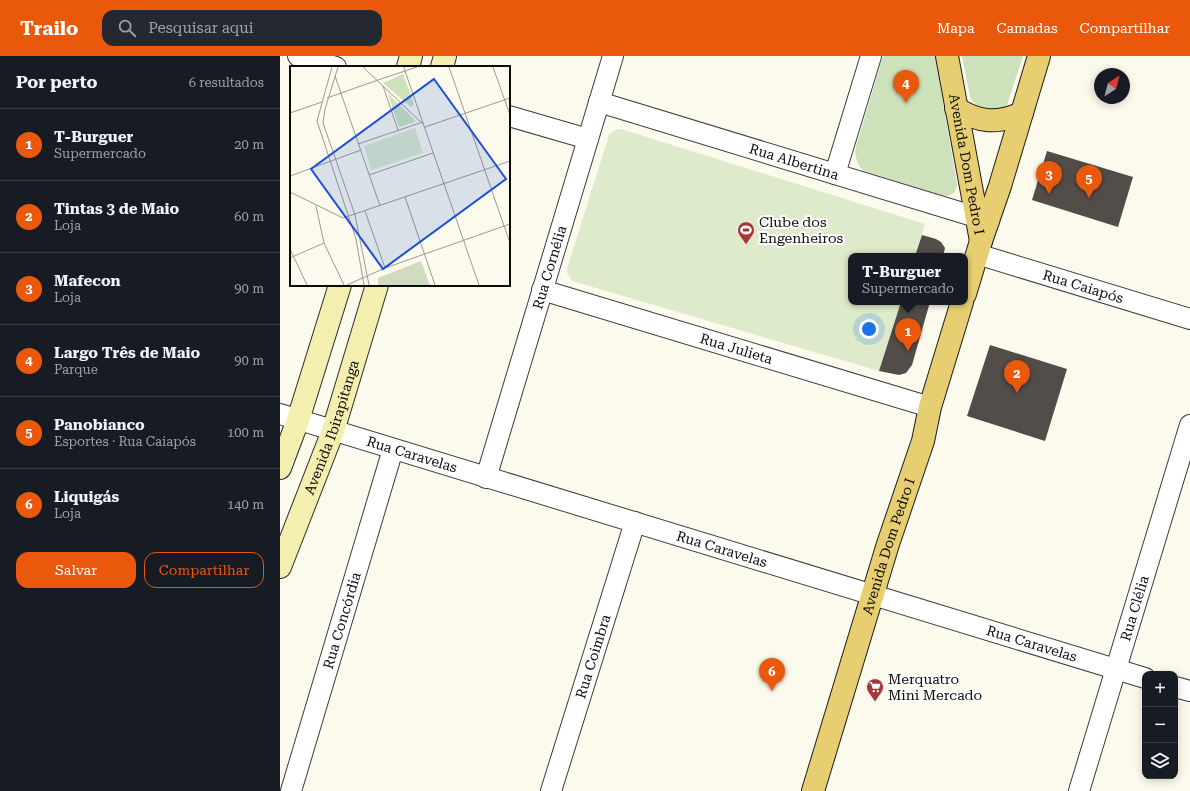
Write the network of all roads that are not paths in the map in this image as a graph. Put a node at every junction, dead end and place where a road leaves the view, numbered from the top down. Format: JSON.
{"nodes":[{"id":1,"x":298,"y":56,"type":"edge"},
{"id":2,"x":411,"y":56,"type":"edge"},
{"id":3,"x":445,"y":56,"type":"edge"},
{"id":4,"x":613,"y":56,"type":"edge"},
{"id":5,"x":871,"y":56,"type":"edge"},
{"id":6,"x":947,"y":56,"type":"edge"},
{"id":7,"x":1039,"y":56,"type":"edge"},
{"id":8,"x":333,"y":66,"type":"edge"},
{"id":9,"x":408,"y":66,"type":"edge"},
{"id":10,"x":442,"y":66,"type":"edge"},
{"id":11,"x":599,"y":102,"type":"junction"},
{"id":12,"x":956,"y":108,"type":"junction"},
{"id":13,"x":1022,"y":113,"type":"junction"},
{"id":14,"x":510,"y":116,"type":"edge"},
{"id":15,"x":588,"y":139,"type":"junction"},
{"id":16,"x":835,"y":174,"type":"junction"},
{"id":17,"x":983,"y":219,"type":"junction"},
{"id":18,"x":979,"y":248,"type":"junction"},
{"id":19,"x":968,"y":284,"type":"edge"},
{"id":20,"x":340,"y":286,"type":"edge"},
{"id":21,"x":377,"y":286,"type":"edge"},
{"id":22,"x":542,"y":290,"type":"junction"},
{"id":23,"x":961,"y":305,"type":"edge"},
{"id":24,"x":1190,"y":319,"type":"edge"},
{"id":25,"x":930,"y":407,"type":"junction"},
{"id":26,"x":289,"y":417,"type":"edge"},
{"id":27,"x":1190,"y":425,"type":"edge"},
{"id":28,"x":333,"y":431,"type":"junction"},
{"id":29,"x":393,"y":449,"type":"junction"},
{"id":30,"x":280,"y":468,"type":"edge"},
{"id":31,"x":486,"y":478,"type":"junction"},
{"id":32,"x":635,"y":522,"type":"junction"},
{"id":33,"x":280,"y":566,"type":"edge"},
{"id":34,"x":873,"y":595,"type":"junction"},
{"id":35,"x":1116,"y":669,"type":"junction"},
{"id":36,"x":1142,"y":677,"type":"edge"},
{"id":37,"x":1178,"y":688,"type":"edge"},
{"id":38,"x":1190,"y":691,"type":"edge"},
{"id":39,"x":291,"y":791,"type":"edge"},
{"id":40,"x":551,"y":791,"type":"edge"},
{"id":41,"x":813,"y":791,"type":"edge"},
{"id":42,"x":1079,"y":791,"type":"edge"}],
"edges":[{"from":1,"to":8,"type":"street"},
{"from":2,"to":9,"type":"street"},
{"from":3,"to":10,"type":"street"},
{"from":4,"to":11,"type":"street","name":"Rua Cornélia"},
{"from":5,"to":16,"type":"street"},
{"from":6,"to":12,"type":"main road","name":"Avenida Dom Pedro I"},
{"from":7,"to":13,"type":"main road"},
{"from":11,"to":15,"type":"street","name":"Rua Cornélia"},
{"from":11,"to":16,"type":"street","name":"Rua Albertina"},
{"from":12,"to":13,"type":"main road"},
{"from":12,"to":17,"type":"main road","name":"Avenida Dom Pedro I"},
{"from":13,"to":17,"type":"main road"},
{"from":14,"to":15,"type":"street"},
{"from":15,"to":22,"type":"street","name":"Rua Cornélia"},
{"from":16,"to":17,"type":"street","name":"Rua Albertina"},
{"from":17,"to":18,"type":"main road","name":"Avenida Dom Pedro I"},
{"from":18,"to":19,"type":"main road","name":"Avenida Dom Pedro I"},
{"from":18,"to":24,"type":"street","name":"Rua Caiapós"},
{"from":20,"to":26,"type":"street"},
{"from":21,"to":28,"type":"street","name":"Avenida Ibirapitanga"},
{"from":22,"to":25,"type":"street","name":"Rua Julieta"},
{"from":22,"to":31,"type":"street","name":"Rua Cornélia"},
{"from":23,"to":25,"type":"main road","name":"Avenida Dom Pedro I"},
{"from":25,"to":34,"type":"main road","name":"Avenida Dom Pedro I"},
{"from":26,"to":28,"type":"street","name":"Rua Caravelas"},
{"from":26,"to":30,"type":"street"},
{"from":27,"to":35,"type":"street","name":"Rua Clélia"},
{"from":28,"to":29,"type":"street","name":"Rua Caravelas"},
{"from":28,"to":33,"type":"street","name":"Avenida Ibirapitanga"},
{"from":29,"to":31,"type":"street","name":"Rua Caravelas"},
{"from":29,"to":39,"type":"street","name":"Rua Concórdia"},
{"from":31,"to":32,"type":"street","name":"Rua Caravelas"},
{"from":32,"to":34,"type":"street","name":"Rua Caravelas"},
{"from":32,"to":40,"type":"street","name":"Rua Coimbra"},
{"from":34,"to":35,"type":"street","name":"Rua Caravelas"},
{"from":34,"to":41,"type":"main road","name":"Avenida Dom Pedro I"},
{"from":35,"to":36,"type":"street","name":"Rua Caravelas"},
{"from":35,"to":42,"type":"street","name":"Rua Clélia"},
{"from":37,"to":38,"type":"street"}]}
